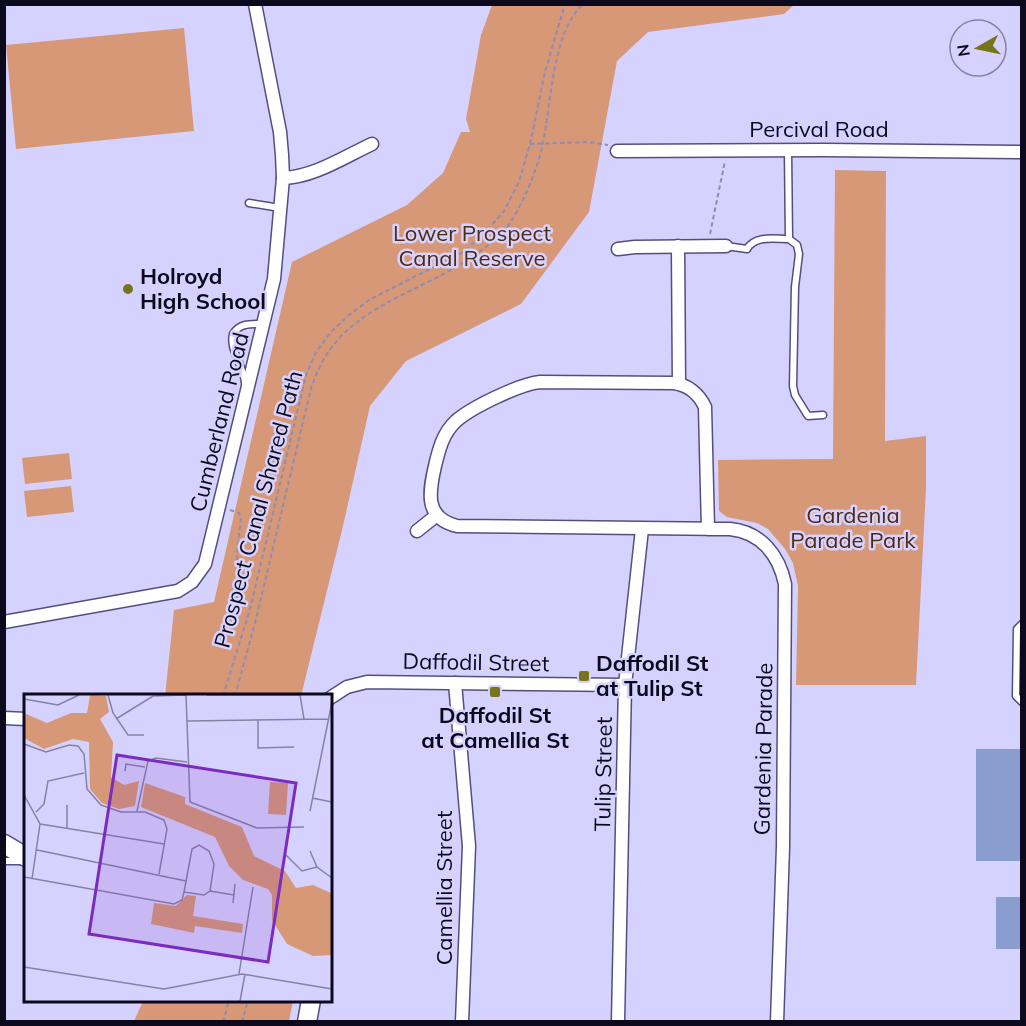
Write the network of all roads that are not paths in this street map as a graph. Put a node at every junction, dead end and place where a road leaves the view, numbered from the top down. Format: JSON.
{"nodes":[{"id":1,"x":255,"y":4,"type":"edge"},
{"id":2,"x":372,"y":144,"type":"dead end"},
{"id":3,"x":788,"y":150,"type":"junction"},
{"id":4,"x":617,"y":151,"type":"road end"},
{"id":5,"x":1022,"y":152,"type":"edge"},
{"id":6,"x":283,"y":178,"type":"junction"},
{"id":7,"x":249,"y":203,"type":"dead end"},
{"id":8,"x":280,"y":208,"type":"junction"},
{"id":9,"x":789,"y":238,"type":"junction"},
{"id":10,"x":678,"y":246,"type":"junction"},
{"id":11,"x":726,"y":246,"type":"joint"},
{"id":12,"x":618,"y":249,"type":"dead end"},
{"id":13,"x":264,"y":324,"type":"junction"},
{"id":14,"x":679,"y":384,"type":"junction"},
{"id":15,"x":246,"y":399,"type":"junction"},
{"id":16,"x":823,"y":415,"type":"dead end"},
{"id":17,"x":437,"y":515,"type":"junction"},
{"id":18,"x":642,"y":529,"type":"junction"},
{"id":19,"x":708,"y":529,"type":"junction"},
{"id":20,"x":417,"y":531,"type":"dead end"},
{"id":21,"x":4,"y":622,"type":"edge"},
{"id":22,"x":1022,"y":624,"type":"edge"},
{"id":23,"x":455,"y":683,"type":"junction"},
{"id":24,"x":626,"y":685,"type":"junction"},
{"id":25,"x":332,"y":697,"type":"edge"},
{"id":26,"x":1022,"y":702,"type":"edge"},
{"id":27,"x":4,"y":718,"type":"edge"},
{"id":28,"x":24,"y":718,"type":"edge"},
{"id":29,"x":4,"y":844,"type":"edge"},
{"id":30,"x":24,"y":858,"type":"edge"},
{"id":31,"x":24,"y":859,"type":"edge"},
{"id":32,"x":4,"y":861,"type":"edge"},
{"id":33,"x":311,"y":1002,"type":"edge"},
{"id":34,"x":307,"y":1022,"type":"edge"},
{"id":35,"x":462,"y":1022,"type":"edge"},
{"id":36,"x":618,"y":1022,"type":"edge"},
{"id":37,"x":777,"y":1022,"type":"edge"}],
"edges":[{"from":1,"to":6,"type":"street","name":"Cumberland Road"},
{"from":2,"to":6,"type":"street"},
{"from":3,"to":4,"type":"street","name":"Percival Road"},
{"from":3,"to":5,"type":"street","name":"Percival Road"},
{"from":3,"to":9,"type":"lane"},
{"from":6,"to":8,"type":"street","name":"Cumberland Road"},
{"from":7,"to":8,"type":"lane"},
{"from":8,"to":13,"type":"street","name":"Cumberland Road"},
{"from":9,"to":11,"type":"lane"},
{"from":9,"to":16,"type":"lane"},
{"from":10,"to":11,"type":"street"},
{"from":10,"to":12,"type":"street"},
{"from":10,"to":14,"type":"street"},
{"from":13,"to":15,"type":"street","name":"Cumberland Road"},
{"from":13,"to":15,"type":"lane"},
{"from":14,"to":17,"type":"street"},
{"from":14,"to":19,"type":"street"},
{"from":15,"to":21,"type":"street","name":"Cumberland Road"},
{"from":17,"to":18,"type":"street","name":"Gardenia Parade"},
{"from":17,"to":20,"type":"street"},
{"from":18,"to":19,"type":"street","name":"Gardenia Parade"},
{"from":18,"to":24,"type":"street","name":"Tulip Street"},
{"from":19,"to":37,"type":"street","name":"Gardenia Parade"},
{"from":22,"to":26,"type":"lane"},
{"from":23,"to":24,"type":"street","name":"Daffodil Street"},
{"from":23,"to":25,"type":"street","name":"Daffodil Street"},
{"from":23,"to":35,"type":"street","name":"Camellia Street"},
{"from":24,"to":36,"type":"street","name":"Tulip Street"},
{"from":27,"to":28,"type":"street"},
{"from":29,"to":30,"type":"street"},
{"from":31,"to":32,"type":"lane"},
{"from":33,"to":34,"type":"street"}]}
